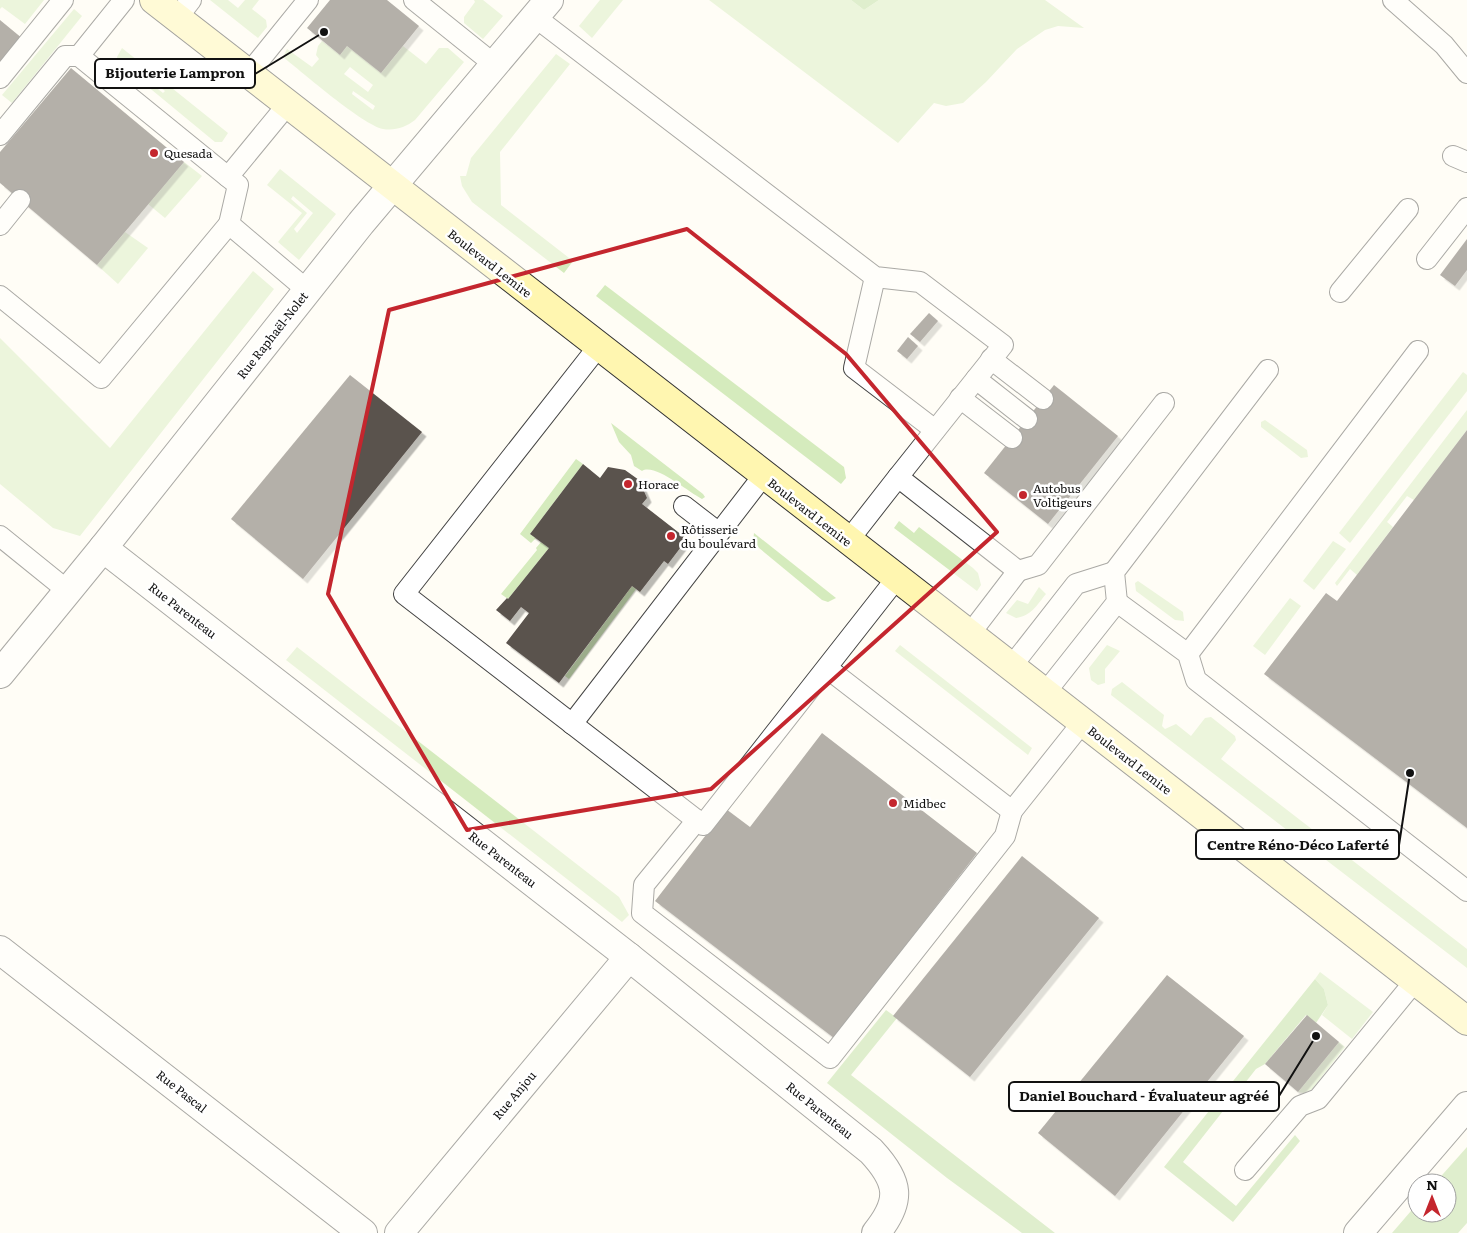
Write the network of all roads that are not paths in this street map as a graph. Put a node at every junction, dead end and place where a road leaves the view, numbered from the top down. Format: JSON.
{"nodes":[{"id":1,"x":63,"y":0,"type":"edge"},
{"id":2,"x":124,"y":0,"type":"edge"},
{"id":3,"x":154,"y":0,"type":"edge"},
{"id":4,"x":308,"y":0,"type":"edge"},
{"id":5,"x":414,"y":0,"type":"edge"},
{"id":6,"x":1393,"y":0,"type":"edge"},
{"id":7,"x":542,"y":8,"type":"edge"},
{"id":8,"x":184,"y":9,"type":"edge"},
{"id":9,"x":80,"y":56,"type":"junction"},
{"id":10,"x":495,"y":65,"type":"junction"},
{"id":11,"x":1467,"y":73,"type":"edge"},
{"id":12,"x":249,"y":74,"type":"junction"},
{"id":13,"x":0,"y":78,"type":"edge"},
{"id":14,"x":288,"y":104,"type":"junction"},
{"id":15,"x":0,"y":136,"type":"edge"},
{"id":16,"x":228,"y":177,"type":"junction"},
{"id":17,"x":394,"y":185,"type":"junction"},
{"id":18,"x":20,"y":200,"type":"dead end"},
{"id":19,"x":1467,"y":208,"type":"edge"},
{"id":20,"x":1408,"y":209,"type":"dead end"},
{"id":21,"x":229,"y":224,"type":"junction"},
{"id":22,"x":0,"y":225,"type":"edge"},
{"id":23,"x":1427,"y":259,"type":"dead end"},
{"id":24,"x":875,"y":277,"type":"junction"},
{"id":25,"x":308,"y":290,"type":"junction"},
{"id":26,"x":1340,"y":292,"type":"dead end"},
{"id":27,"x":0,"y":296,"type":"edge"},
{"id":28,"x":598,"y":347,"type":"junction"},
{"id":29,"x":1418,"y":351,"type":"dead end"},
{"id":30,"x":991,"y":359,"type":"junction"},
{"id":31,"x":1268,"y":370,"type":"dead end"},
{"id":32,"x":976,"y":379,"type":"junction"},
{"id":33,"x":960,"y":398,"type":"junction"},
{"id":34,"x":1043,"y":399,"type":"dead end"},
{"id":35,"x":1164,"y":402,"type":"dead end"},
{"id":36,"x":1027,"y":419,"type":"dead end"},
{"id":37,"x":934,"y":430,"type":"junction"},
{"id":38,"x":1012,"y":438,"type":"dead end"},
{"id":39,"x":764,"y":476,"type":"junction"},
{"id":40,"x":898,"y":477,"type":"junction"},
{"id":41,"x":684,"y":506,"type":"dead end"},
{"id":42,"x":719,"y":533,"type":"junction"},
{"id":43,"x":0,"y":536,"type":"edge"},
{"id":44,"x":848,"y":541,"type":"junction"},
{"id":45,"x":104,"y":548,"type":"junction"},
{"id":46,"x":1018,"y":571,"type":"junction"},
{"id":47,"x":1114,"y":572,"type":"junction"},
{"id":48,"x":896,"y":579,"type":"junction"},
{"id":49,"x":68,"y":591,"type":"junction"},
{"id":50,"x":1117,"y":602,"type":"junction"},
{"id":51,"x":969,"y":635,"type":"junction"},
{"id":52,"x":1188,"y":654,"type":"junction"},
{"id":53,"x":1010,"y":667,"type":"junction"},
{"id":54,"x":827,"y":668,"type":"junction"},
{"id":55,"x":0,"y":674,"type":"edge"},
{"id":56,"x":1045,"y":694,"type":"junction"},
{"id":57,"x":1082,"y":723,"type":"junction"},
{"id":58,"x":572,"y":724,"type":"junction"},
{"id":59,"x":1012,"y":811,"type":"junction"},
{"id":60,"x":697,"y":820,"type":"junction"},
{"id":61,"x":1467,"y":892,"type":"edge"},
{"id":62,"x":0,"y":950,"type":"edge"},
{"id":63,"x":629,"y":957,"type":"junction"},
{"id":64,"x":1415,"y":981,"type":"junction"},
{"id":65,"x":1467,"y":1021,"type":"edge"},
{"id":66,"x":1467,"y":1106,"type":"edge"},
{"id":67,"x":1245,"y":1170,"type":"dead end"},
{"id":68,"x":364,"y":1233,"type":"edge"},
{"id":69,"x":399,"y":1233,"type":"edge"},
{"id":70,"x":876,"y":1233,"type":"edge"},
{"id":71,"x":1358,"y":1233,"type":"edge"}],
"edges":[{"from":1,"to":13,"type":"lane"},
{"from":2,"to":9,"type":"lane"},
{"from":3,"to":8,"type":"main road","name":"Boulevard Lemire"},
{"from":4,"to":12,"type":"lane"},
{"from":5,"to":10,"type":"lane"},
{"from":6,"to":11,"type":"lane"},
{"from":7,"to":10,"type":"street","name":"Rue Raphaël-Nolet"},
{"from":7,"to":24,"type":"lane"},
{"from":8,"to":12,"type":"main road","name":"Boulevard Lemire"},
{"from":9,"to":15,"type":"lane"},
{"from":9,"to":16,"type":"lane"},
{"from":10,"to":17,"type":"street","name":"Rue Raphaël-Nolet"},
{"from":12,"to":14,"type":"main road","name":"Boulevard Lemire"},
{"from":14,"to":16,"type":"lane"},
{"from":14,"to":17,"type":"main road","name":"Boulevard Lemire"},
{"from":16,"to":21,"type":"lane"},
{"from":17,"to":25,"type":"street","name":"Rue Raphaël-Nolet"},
{"from":17,"to":28,"type":"main road","name":"Boulevard Lemire"},
{"from":18,"to":22,"type":"lane"},
{"from":19,"to":23,"type":"lane"},
{"from":20,"to":26,"type":"lane"},
{"from":21,"to":25,"type":"lane"},
{"from":21,"to":27,"type":"lane"},
{"from":24,"to":30,"type":"lane"},
{"from":24,"to":37,"type":"lane"},
{"from":25,"to":45,"type":"street","name":"Rue Raphaël-Nolet"},
{"from":28,"to":39,"type":"main road","name":"Boulevard Lemire"},
{"from":28,"to":58,"type":"lane"},
{"from":29,"to":52,"type":"lane"},
{"from":30,"to":32,"type":"lane"},
{"from":30,"to":34,"type":"lane"},
{"from":31,"to":47,"type":"lane"},
{"from":32,"to":33,"type":"lane"},
{"from":32,"to":36,"type":"lane"},
{"from":33,"to":37,"type":"lane"},
{"from":33,"to":38,"type":"lane"},
{"from":35,"to":46,"type":"lane"},
{"from":37,"to":40,"type":"lane"},
{"from":39,"to":42,"type":"lane"},
{"from":39,"to":44,"type":"main road","name":"Boulevard Lemire"},
{"from":40,"to":44,"type":"lane"},
{"from":40,"to":46,"type":"lane"},
{"from":41,"to":42,"type":"lane"},
{"from":42,"to":58,"type":"lane"},
{"from":43,"to":49,"type":"lane"},
{"from":44,"to":48,"type":"main road","name":"Boulevard Lemire"},
{"from":45,"to":49,"type":"street","name":"Rue Raphaël-Nolet"},
{"from":45,"to":63,"type":"street","name":"Rue Parenteau"},
{"from":46,"to":51,"type":"lane"},
{"from":47,"to":50,"type":"lane"},
{"from":47,"to":53,"type":"lane"},
{"from":48,"to":51,"type":"main road","name":"Boulevard Lemire"},
{"from":48,"to":54,"type":"lane"},
{"from":49,"to":55,"type":"street","name":"Rue Raphaël-Nolet"},
{"from":50,"to":52,"type":"lane"},
{"from":50,"to":56,"type":"lane"},
{"from":51,"to":53,"type":"main road","name":"Boulevard Lemire"},
{"from":52,"to":61,"type":"lane"},
{"from":53,"to":56,"type":"main road","name":"Boulevard Lemire"},
{"from":54,"to":59,"type":"lane"},
{"from":54,"to":60,"type":"lane"},
{"from":56,"to":57,"type":"main road","name":"Boulevard Lemire"},
{"from":57,"to":59,"type":"lane"},
{"from":57,"to":64,"type":"main road","name":"Boulevard Lemire"},
{"from":58,"to":60,"type":"lane"},
{"from":59,"to":60,"type":"lane"},
{"from":62,"to":68,"type":"street","name":"Rue Pascal"},
{"from":63,"to":69,"type":"street","name":"Rue Anjou"},
{"from":63,"to":70,"type":"street","name":"Rue Parenteau"},
{"from":64,"to":65,"type":"main road","name":"Boulevard Lemire"},
{"from":64,"to":67,"type":"lane"},
{"from":66,"to":71,"type":"street"}]}
